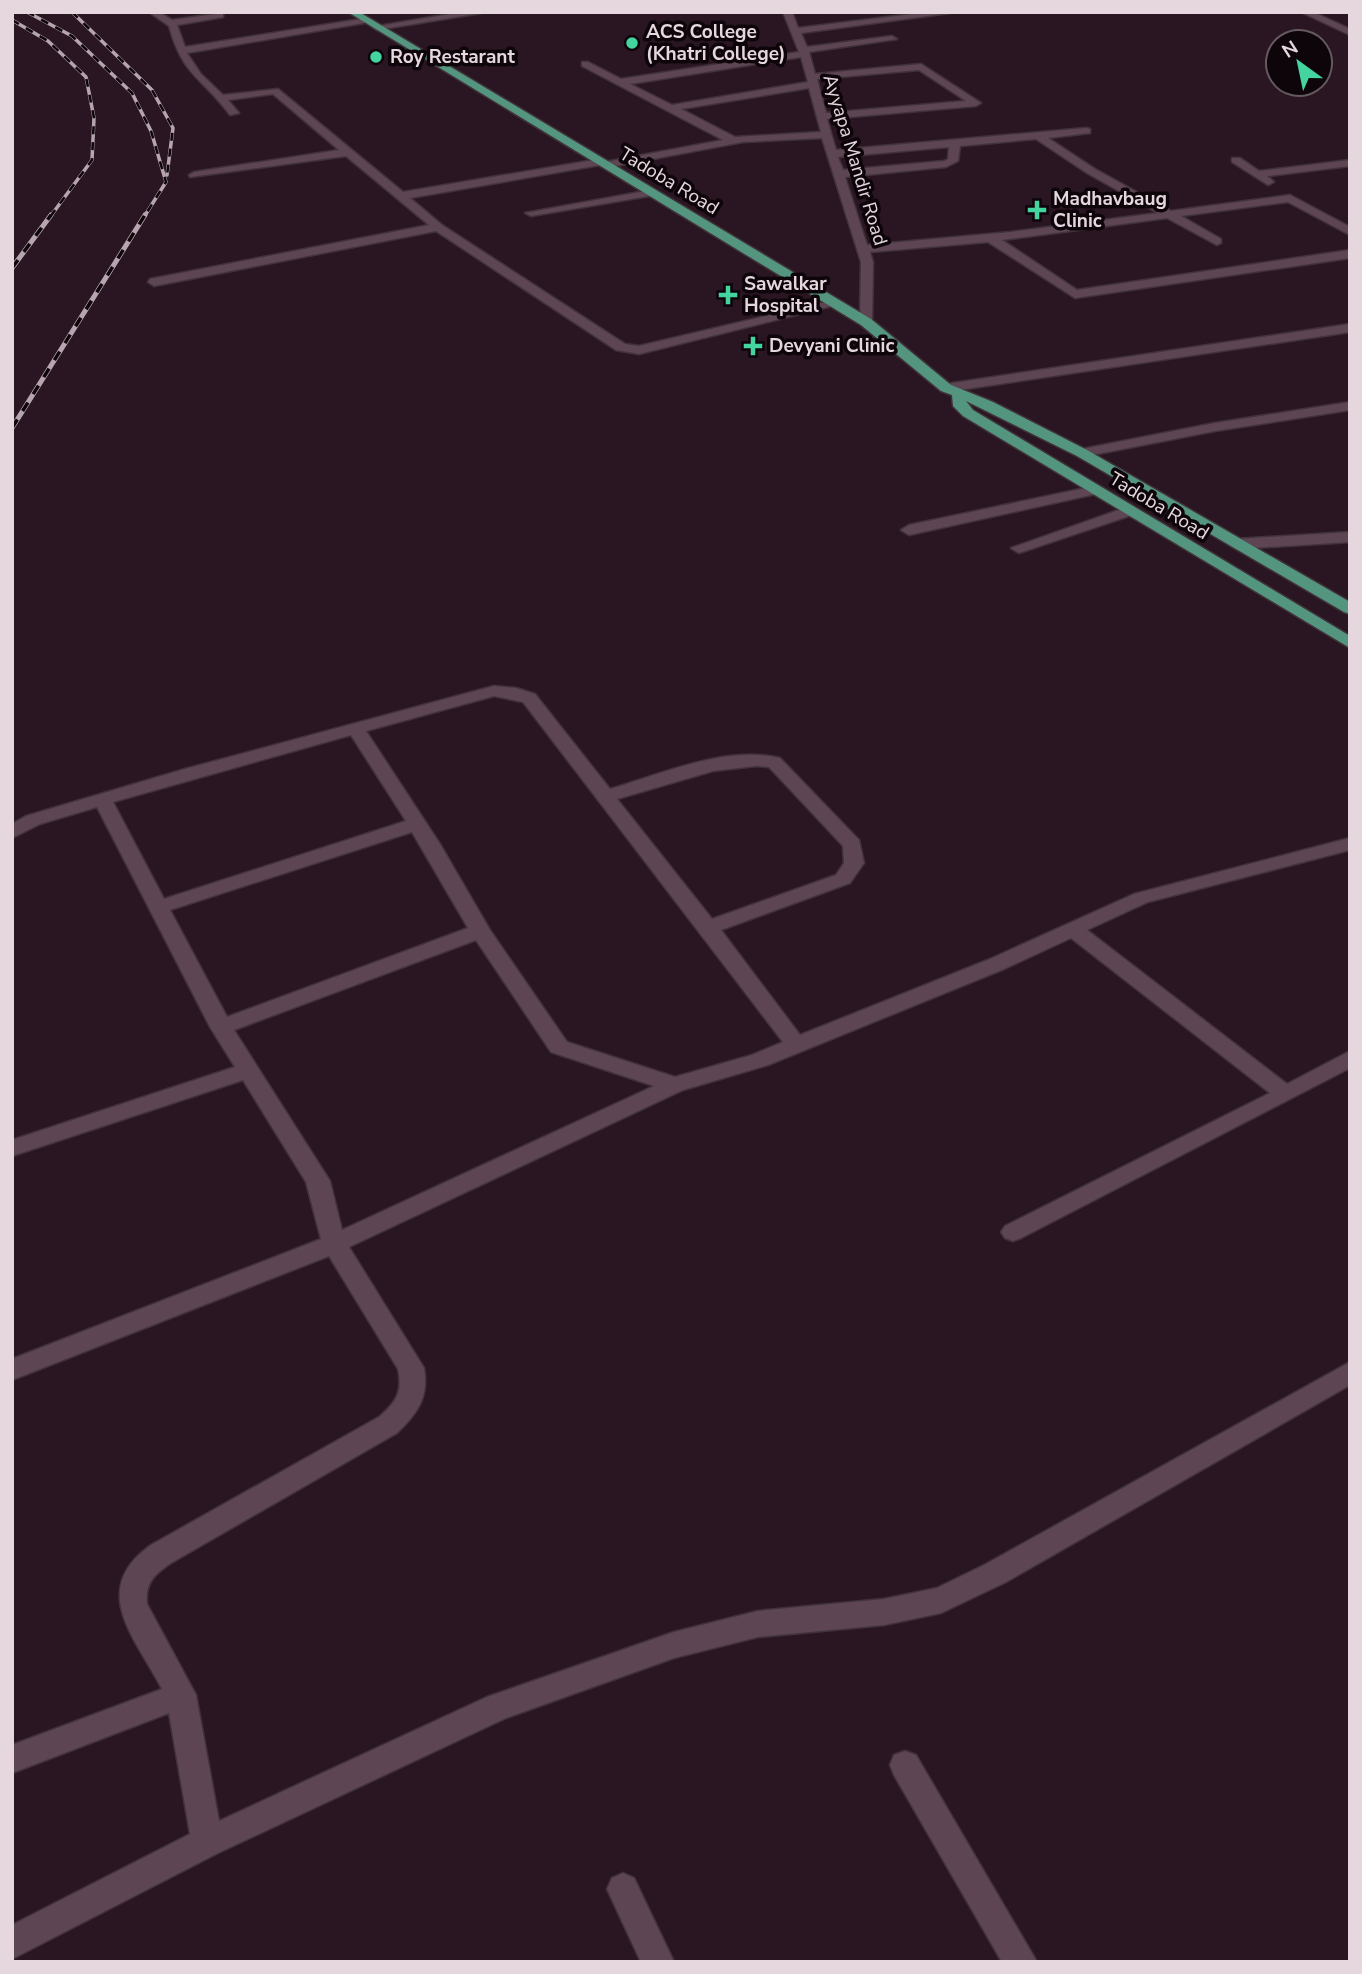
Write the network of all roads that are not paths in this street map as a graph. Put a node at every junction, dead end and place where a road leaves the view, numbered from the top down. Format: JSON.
{"nodes":[{"id":1,"x":153,"y":12,"type":"edge"},
{"id":2,"x":352,"y":12,"type":"edge"},
{"id":3,"x":483,"y":12,"type":"edge"},
{"id":4,"x":787,"y":12,"type":"edge"},
{"id":5,"x":953,"y":12,"type":"edge"},
{"id":6,"x":1305,"y":12,"type":"edge"},
{"id":7,"x":220,"y":15,"type":"dead end"},
{"id":8,"x":364,"y":20,"type":"junction"},
{"id":9,"x":171,"y":23,"type":"junction"},
{"id":10,"x":377,"y":27,"type":"junction"},
{"id":11,"x":796,"y":32,"type":"junction"},
{"id":12,"x":1350,"y":32,"type":"edge"},
{"id":13,"x":892,"y":39,"type":"dead end"},
{"id":14,"x":180,"y":51,"type":"junction"},
{"id":15,"x":804,"y":52,"type":"junction"},
{"id":16,"x":586,"y":64,"type":"dead end"},
{"id":17,"x":812,"y":80,"type":"junction"},
{"id":18,"x":621,"y":82,"type":"junction"},
{"id":19,"x":223,"y":98,"type":"junction"},
{"id":20,"x":671,"y":108,"type":"junction"},
{"id":21,"x":234,"y":113,"type":"dead end"},
{"id":22,"x":822,"y":116,"type":"junction"},
{"id":23,"x":1086,"y":131,"type":"dead end"},
{"id":24,"x":827,"y":135,"type":"junction"},
{"id":25,"x":1037,"y":135,"type":"junction"},
{"id":26,"x":734,"y":141,"type":"junction"},
{"id":27,"x":955,"y":143,"type":"junction"},
{"id":28,"x":348,"y":152,"type":"junction"},
{"id":29,"x":832,"y":154,"type":"junction"},
{"id":30,"x":1236,"y":159,"type":"dead end"},
{"id":31,"x":602,"y":163,"type":"junction"},
{"id":32,"x":1350,"y":163,"type":"edge"},
{"id":33,"x":838,"y":174,"type":"junction"},
{"id":34,"x":1257,"y":174,"type":"junction"},
{"id":35,"x":194,"y":176,"type":"dead end"},
{"id":36,"x":651,"y":193,"type":"junction"},
{"id":37,"x":399,"y":196,"type":"junction"},
{"id":38,"x":1290,"y":198,"type":"junction"},
{"id":39,"x":531,"y":213,"type":"dead end"},
{"id":40,"x":1167,"y":215,"type":"junction"},
{"id":41,"x":438,"y":227,"type":"junction"},
{"id":42,"x":1350,"y":232,"type":"edge"},
{"id":43,"x":990,"y":238,"type":"junction"},
{"id":44,"x":1217,"y":241,"type":"dead end"},
{"id":45,"x":863,"y":248,"type":"junction"},
{"id":46,"x":1350,"y":254,"type":"edge"},
{"id":47,"x":153,"y":282,"type":"dead end"},
{"id":48,"x":834,"y":304,"type":"junction"},
{"id":49,"x":866,"y":323,"type":"junction"},
{"id":50,"x":1350,"y":328,"type":"edge"},
{"id":51,"x":952,"y":391,"type":"junction"},
{"id":52,"x":1350,"y":406,"type":"edge"},
{"id":53,"x":1082,"y":453,"type":"junction"},
{"id":54,"x":1095,"y":490,"type":"junction"},
{"id":55,"x":1130,"y":511,"type":"junction"},
{"id":56,"x":909,"y":530,"type":"dead end"},
{"id":57,"x":1350,"y":537,"type":"edge"},
{"id":58,"x":1236,"y":544,"type":"junction"},
{"id":59,"x":1019,"y":548,"type":"dead end"},
{"id":60,"x":1350,"y":609,"type":"edge"},
{"id":61,"x":1350,"y":643,"type":"edge"},
{"id":62,"x":355,"y":728,"type":"junction"},
{"id":63,"x":603,"y":797,"type":"junction"},
{"id":64,"x":103,"y":800,"type":"junction"},
{"id":65,"x":417,"y":824,"type":"junction"},
{"id":66,"x":12,"y":832,"type":"edge"},
{"id":67,"x":1350,"y":844,"type":"edge"},
{"id":68,"x":159,"y":907,"type":"junction"},
{"id":69,"x":708,"y":927,"type":"junction"},
{"id":70,"x":1072,"y":929,"type":"junction"},
{"id":71,"x":480,"y":931,"type":"junction"},
{"id":72,"x":221,"y":1027,"type":"junction"},
{"id":73,"x":796,"y":1045,"type":"junction"},
{"id":74,"x":1350,"y":1058,"type":"edge"},
{"id":75,"x":248,"y":1071,"type":"junction"},
{"id":76,"x":675,"y":1085,"type":"junction"},
{"id":77,"x":1286,"y":1094,"type":"junction"},
{"id":78,"x":12,"y":1148,"type":"edge"},
{"id":79,"x":1013,"y":1232,"type":"dead end"},
{"id":80,"x":334,"y":1244,"type":"junction"},
{"id":81,"x":12,"y":1370,"type":"edge"},
{"id":82,"x":1350,"y":1372,"type":"edge"},
{"id":83,"x":181,"y":1695,"type":"junction"},
{"id":84,"x":12,"y":1759,"type":"edge"},
{"id":85,"x":905,"y":1765,"type":"dead end"},
{"id":86,"x":207,"y":1842,"type":"junction"},
{"id":87,"x":623,"y":1889,"type":"dead end"},
{"id":88,"x":12,"y":1943,"type":"edge"},
{"id":89,"x":658,"y":1962,"type":"edge"},
{"id":90,"x":1021,"y":1962,"type":"edge"}],
"edges":[{"from":1,"to":9,"type":"street"},
{"from":2,"to":8,"type":"main road","name":"Tadoba Road"},
{"from":3,"to":10,"type":"street"},
{"from":4,"to":11,"type":"street","name":"Ayyapa Mandir Road"},
{"from":5,"to":11,"type":"street"},
{"from":6,"to":12,"type":"street"},
{"from":7,"to":9,"type":"street"},
{"from":8,"to":10,"type":"main road","name":"Tadoba Road"},
{"from":8,"to":14,"type":"street"},
{"from":9,"to":14,"type":"street"},
{"from":10,"to":31,"type":"main road","name":"Tadoba Road"},
{"from":11,"to":15,"type":"street","name":"Ayyapa Mandir Road"},
{"from":13,"to":15,"type":"street"},
{"from":14,"to":19,"type":"street"},
{"from":15,"to":17,"type":"street","name":"Ayyapa Mandir Road"},
{"from":15,"to":18,"type":"street"},
{"from":16,"to":18,"type":"street"},
{"from":17,"to":20,"type":"street"},
{"from":17,"to":22,"type":"street","name":"Ayyapa Mandir Road"},
{"from":17,"to":22,"type":"street"},
{"from":18,"to":20,"type":"street"},
{"from":19,"to":21,"type":"street"},
{"from":19,"to":28,"type":"street"},
{"from":20,"to":26,"type":"street"},
{"from":22,"to":24,"type":"street","name":"Ayyapa Mandir Road"},
{"from":23,"to":25,"type":"street"},
{"from":24,"to":26,"type":"street"},
{"from":24,"to":29,"type":"street","name":"Ayyapa Mandir Road"},
{"from":25,"to":27,"type":"street"},
{"from":25,"to":40,"type":"street"},
{"from":26,"to":31,"type":"street"},
{"from":27,"to":29,"type":"street"},
{"from":27,"to":33,"type":"street"},
{"from":28,"to":35,"type":"street"},
{"from":28,"to":37,"type":"street"},
{"from":29,"to":33,"type":"street","name":"Ayyapa Mandir Road"},
{"from":30,"to":34,"type":"street"},
{"from":31,"to":36,"type":"main road","name":"Tadoba Road"},
{"from":31,"to":37,"type":"street"},
{"from":32,"to":34,"type":"street"},
{"from":33,"to":45,"type":"street","name":"Ayyapa Mandir Road"},
{"from":34,"to":38,"type":"street"},
{"from":36,"to":39,"type":"street"},
{"from":36,"to":48,"type":"main road","name":"Tadoba Road"},
{"from":37,"to":41,"type":"street"},
{"from":38,"to":40,"type":"street"},
{"from":38,"to":42,"type":"street"},
{"from":40,"to":43,"type":"street"},
{"from":40,"to":44,"type":"street"},
{"from":41,"to":47,"type":"street"},
{"from":41,"to":48,"type":"street"},
{"from":43,"to":45,"type":"street"},
{"from":43,"to":46,"type":"street"},
{"from":45,"to":49,"type":"street","name":"Ayyapa Mandir Road"},
{"from":48,"to":49,"type":"main road","name":"Tadoba Road"},
{"from":49,"to":51,"type":"main road","name":"Tadoba Road"},
{"from":50,"to":51,"type":"street"},
{"from":51,"to":53,"type":"main road","name":"Tadoba Road"},
{"from":51,"to":54,"type":"main road","name":"Tadoba Road"},
{"from":52,"to":53,"type":"street"},
{"from":53,"to":58,"type":"main road","name":"Tadoba Road"},
{"from":54,"to":55,"type":"main road","name":"Tadoba Road"},
{"from":54,"to":56,"type":"street"},
{"from":55,"to":59,"type":"street"},
{"from":55,"to":61,"type":"main road","name":"Tadoba Road"},
{"from":57,"to":58,"type":"street"},
{"from":58,"to":60,"type":"main road","name":"Tadoba Road"},
{"from":62,"to":63,"type":"street"},
{"from":62,"to":64,"type":"street"},
{"from":62,"to":65,"type":"street"},
{"from":63,"to":69,"type":"street"},
{"from":63,"to":69,"type":"street"},
{"from":64,"to":66,"type":"street"},
{"from":64,"to":68,"type":"street"},
{"from":65,"to":68,"type":"street"},
{"from":65,"to":71,"type":"street"},
{"from":67,"to":70,"type":"street"},
{"from":68,"to":72,"type":"street"},
{"from":69,"to":73,"type":"street"},
{"from":70,"to":73,"type":"street"},
{"from":70,"to":77,"type":"street"},
{"from":71,"to":72,"type":"street"},
{"from":71,"to":76,"type":"street"},
{"from":72,"to":75,"type":"street"},
{"from":73,"to":76,"type":"street"},
{"from":74,"to":77,"type":"street"},
{"from":75,"to":78,"type":"street"},
{"from":75,"to":80,"type":"street"},
{"from":76,"to":80,"type":"street"},
{"from":77,"to":79,"type":"street"},
{"from":80,"to":81,"type":"street"},
{"from":80,"to":83,"type":"street"},
{"from":82,"to":86,"type":"street"},
{"from":83,"to":84,"type":"street"},
{"from":83,"to":86,"type":"street"},
{"from":85,"to":90,"type":"street"},
{"from":86,"to":88,"type":"street"},
{"from":87,"to":89,"type":"street"}]}
